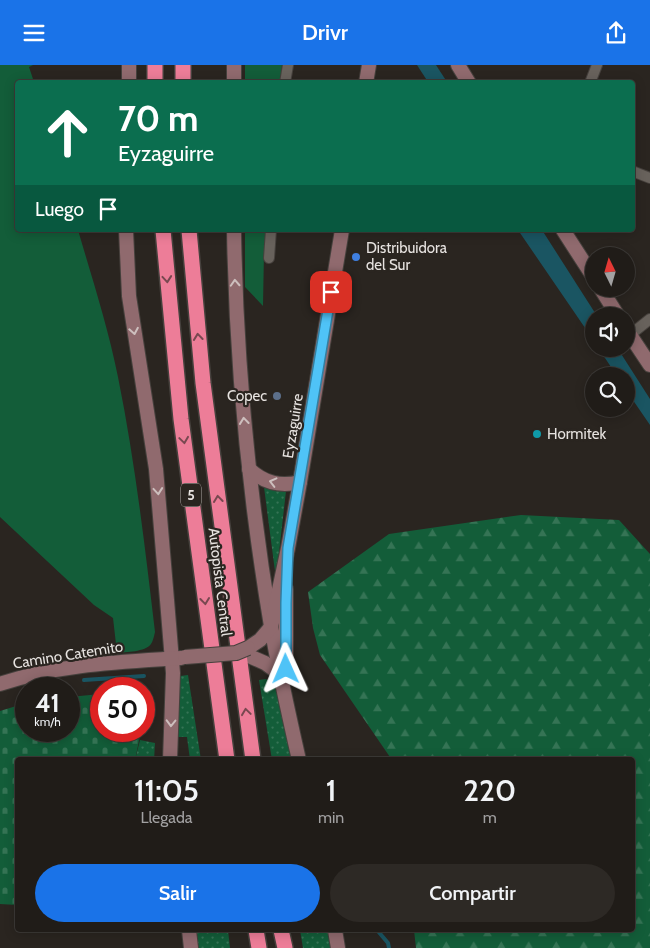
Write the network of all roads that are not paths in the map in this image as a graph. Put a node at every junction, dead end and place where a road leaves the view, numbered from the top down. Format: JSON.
{"nodes":[{"id":1,"x":129,"y":65,"type":"edge"},
{"id":2,"x":155,"y":65,"type":"edge"},
{"id":3,"x":183,"y":65,"type":"edge"},
{"id":4,"x":234,"y":65,"type":"edge"},
{"id":5,"x":288,"y":65,"type":"edge"},
{"id":6,"x":369,"y":65,"type":"edge"},
{"id":7,"x":458,"y":65,"type":"edge"},
{"id":8,"x":597,"y":65,"type":"edge"},
{"id":9,"x":129,"y":80,"type":"edge"},
{"id":10,"x":155,"y":80,"type":"edge"},
{"id":11,"x":183,"y":80,"type":"edge"},
{"id":12,"x":234,"y":80,"type":"edge"},
{"id":13,"x":286,"y":80,"type":"edge"},
{"id":14,"x":366,"y":80,"type":"edge"},
{"id":15,"x":467,"y":80,"type":"edge"},
{"id":16,"x":591,"y":80,"type":"edge"},
{"id":17,"x":635,"y":172,"type":"edge"},
{"id":18,"x":650,"y":178,"type":"edge"},
{"id":19,"x":126,"y":232,"type":"edge"},
{"id":20,"x":162,"y":232,"type":"edge"},
{"id":21,"x":189,"y":232,"type":"edge"},
{"id":22,"x":234,"y":232,"type":"edge"},
{"id":23,"x":272,"y":232,"type":"edge"},
{"id":24,"x":342,"y":232,"type":"edge"},
{"id":25,"x":564,"y":232,"type":"edge"},
{"id":26,"x":269,"y":258,"type":"dead end"},
{"id":27,"x":585,"y":264,"type":"edge"},
{"id":28,"x":650,"y":319,"type":"edge"},
{"id":29,"x":635,"y":328,"type":"edge"},
{"id":30,"x":635,"y":342,"type":"edge"},
{"id":31,"x":650,"y":365,"type":"edge"},
{"id":32,"x":249,"y":469,"type":"junction"},
{"id":33,"x":300,"y":482,"type":"junction"},
{"id":34,"x":288,"y":548,"type":"junction"},
{"id":35,"x":272,"y":627,"type":"junction"},
{"id":36,"x":244,"y":653,"type":"junction"},
{"id":37,"x":178,"y":658,"type":"junction"},
{"id":38,"x":142,"y":660,"type":"junction"},
{"id":39,"x":281,"y":675,"type":"junction"},
{"id":40,"x":0,"y":684,"type":"edge"},
{"id":41,"x":172,"y":686,"type":"junction"},
{"id":42,"x":290,"y":718,"type":"junction"},
{"id":43,"x":170,"y":757,"type":"edge"},
{"id":44,"x":226,"y":757,"type":"edge"},
{"id":45,"x":253,"y":757,"type":"edge"},
{"id":46,"x":298,"y":757,"type":"edge"},
{"id":47,"x":189,"y":932,"type":"edge"},
{"id":48,"x":256,"y":932,"type":"edge"},
{"id":49,"x":281,"y":932,"type":"edge"},
{"id":50,"x":335,"y":932,"type":"edge"},
{"id":51,"x":191,"y":948,"type":"edge"},
{"id":52,"x":259,"y":948,"type":"edge"},
{"id":53,"x":285,"y":948,"type":"edge"},
{"id":54,"x":338,"y":948,"type":"edge"}],
"edges":[{"from":1,"to":9,"type":"main road"},
{"from":2,"to":10,"type":"highway"},
{"from":3,"to":11,"type":"highway"},
{"from":4,"to":12,"type":"main road"},
{"from":5,"to":13,"type":"street"},
{"from":6,"to":14,"type":"main road"},
{"from":7,"to":15,"type":"main road"},
{"from":8,"to":16,"type":"street"},
{"from":17,"to":18,"type":"street"},
{"from":19,"to":37,"type":"main road","one_way":true},
{"from":20,"to":44,"type":"highway","name":"Autopista Central","number":"5","one_way":true},
{"from":45,"to":21,"type":"highway","name":"Autopista Central","number":"5","one_way":true},
{"from":32,"to":22,"type":"main road","one_way":true},
{"from":23,"to":26,"type":"street"},
{"from":24,"to":33,"type":"main road","name":"Eyzaguirre"},
{"from":25,"to":27,"type":"main road"},
{"from":28,"to":29,"type":"street"},
{"from":30,"to":31,"type":"main road"},
{"from":33,"to":32,"type":"main road","one_way":true},
{"from":32,"to":35,"type":"main road"},
{"from":33,"to":34,"type":"main road","name":"Eyzaguirre"},
{"from":34,"to":35,"type":"main road","name":"Eyzaguirre"},
{"from":34,"to":42,"type":"main road"},
{"from":35,"to":36,"type":"main road"},
{"from":35,"to":39,"type":"main road"},
{"from":36,"to":37,"type":"main road","name":"Camino Catemito","bridge":true},
{"from":36,"to":39,"type":"main road"},
{"from":37,"to":38,"type":"main road","name":"Camino Catemito"},
{"from":37,"to":41,"type":"main road"},
{"from":38,"to":40,"type":"main road","name":"Camino Catemito"},
{"from":38,"to":41,"type":"main road","name":"Camino Catemito"},
{"from":39,"to":42,"type":"main road"},
{"from":41,"to":43,"type":"main road","one_way":true},
{"from":42,"to":46,"type":"main road"},
{"from":47,"to":51,"type":"main road"},
{"from":48,"to":52,"type":"highway"},
{"from":49,"to":53,"type":"highway"},
{"from":50,"to":54,"type":"main road"}]}
